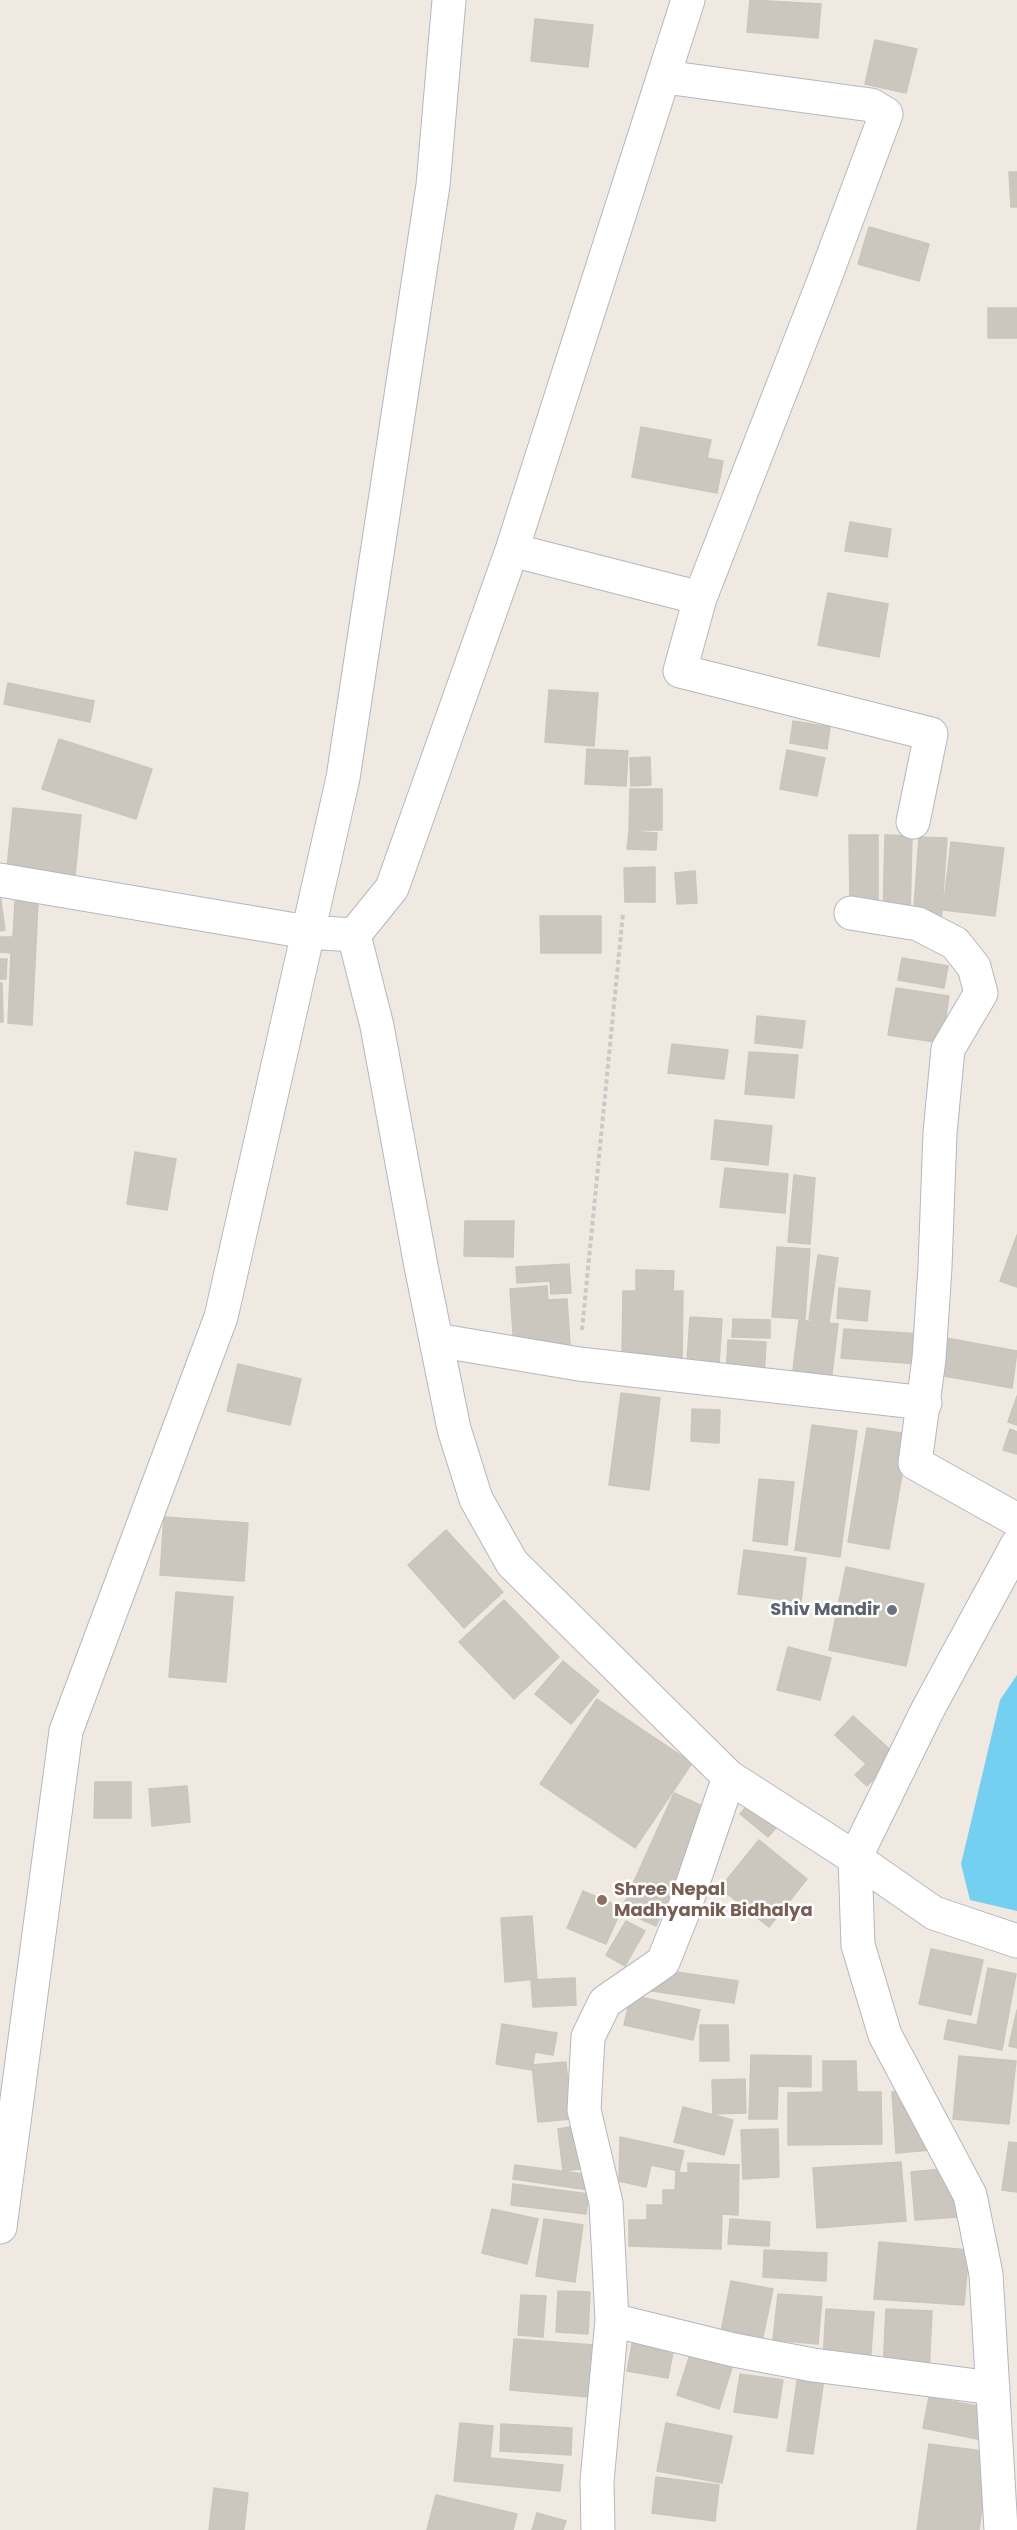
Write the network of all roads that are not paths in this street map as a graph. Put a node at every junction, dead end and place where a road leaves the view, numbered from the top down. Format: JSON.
{"nodes":[{"id":1,"x":448,"y":0,"type":"edge"},
{"id":2,"x":688,"y":0,"type":"edge"},
{"id":3,"x":665,"y":76,"type":"junction"},
{"id":4,"x":512,"y":550,"type":"junction"},
{"id":5,"x":700,"y":598,"type":"junction"},
{"id":6,"x":913,"y":822,"type":"dead end"},
{"id":7,"x":0,"y":880,"type":"edge"},
{"id":8,"x":851,"y":913,"type":"dead end"},
{"id":9,"x":307,"y":932,"type":"junction"},
{"id":10,"x":354,"y":935,"type":"junction"},
{"id":11,"x":436,"y":1340,"type":"junction"},
{"id":12,"x":925,"y":1403,"type":"junction"},
{"id":13,"x":1017,"y":1520,"type":"edge"},
{"id":14,"x":1017,"y":1545,"type":"edge"},
{"id":15,"x":729,"y":1777,"type":"junction"},
{"id":16,"x":855,"y":1858,"type":"junction"},
{"id":17,"x":1017,"y":1941,"type":"edge"},
{"id":18,"x":0,"y":2227,"type":"edge"},
{"id":19,"x":612,"y":2320,"type":"junction"},
{"id":20,"x":993,"y":2388,"type":"junction"},
{"id":21,"x":1007,"y":2443,"type":"edge"},
{"id":22,"x":598,"y":2530,"type":"edge"},
{"id":23,"x":1001,"y":2530,"type":"edge"}],
"edges":[{"from":1,"to":9,"type":"street"},
{"from":2,"to":3,"type":"street"},
{"from":3,"to":4,"type":"street"},
{"from":3,"to":5,"type":"street"},
{"from":4,"to":5,"type":"street"},
{"from":4,"to":10,"type":"street"},
{"from":5,"to":6,"type":"street"},
{"from":7,"to":9,"type":"street"},
{"from":8,"to":12,"type":"street"},
{"from":9,"to":10,"type":"street"},
{"from":9,"to":18,"type":"street"},
{"from":10,"to":11,"type":"street"},
{"from":11,"to":12,"type":"street"},
{"from":11,"to":15,"type":"street"},
{"from":12,"to":13,"type":"street"},
{"from":14,"to":16,"type":"street"},
{"from":15,"to":16,"type":"street"},
{"from":15,"to":19,"type":"street"},
{"from":16,"to":17,"type":"street"},
{"from":16,"to":20,"type":"street"},
{"from":19,"to":20,"type":"street"},
{"from":19,"to":22,"type":"street"},
{"from":20,"to":21,"type":"street"},
{"from":21,"to":23,"type":"street"}]}
